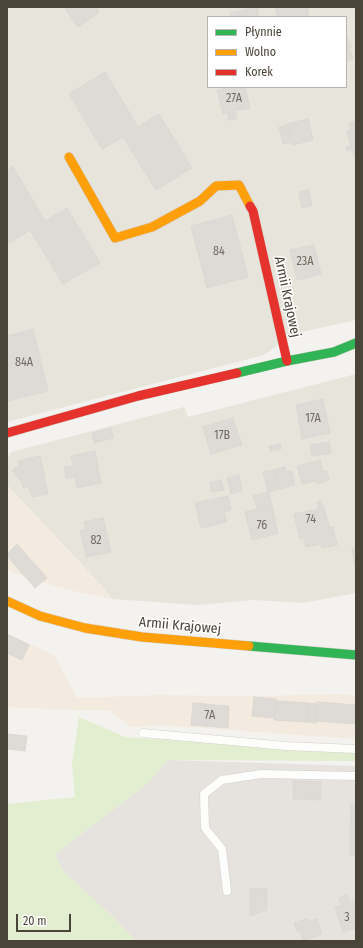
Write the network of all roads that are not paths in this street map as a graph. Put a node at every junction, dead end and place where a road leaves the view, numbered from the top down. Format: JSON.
{"nodes":[{"id":1,"x":69,"y":157,"type":"dead end"},
{"id":2,"x":356,"y":343,"type":"edge"},
{"id":3,"x":287,"y":361,"type":"junction"},
{"id":4,"x":7,"y":433,"type":"edge"},
{"id":5,"x":7,"y":601,"type":"edge"},
{"id":6,"x":356,"y":655,"type":"edge"},
{"id":7,"x":143,"y":733,"type":"dead end"},
{"id":8,"x":356,"y":749,"type":"edge"},
{"id":9,"x":356,"y":776,"type":"edge"},
{"id":10,"x":227,"y":891,"type":"dead end"}],
"edges":[{"from":1,"to":3,"type":"street","name":"Armii Krajowej"},
{"from":2,"to":3,"type":"street"},
{"from":3,"to":4,"type":"street"},
{"from":5,"to":6,"type":"street","name":"Armii Krajowej"},
{"from":7,"to":8,"type":"lane"},
{"from":9,"to":10,"type":"lane"}]}
